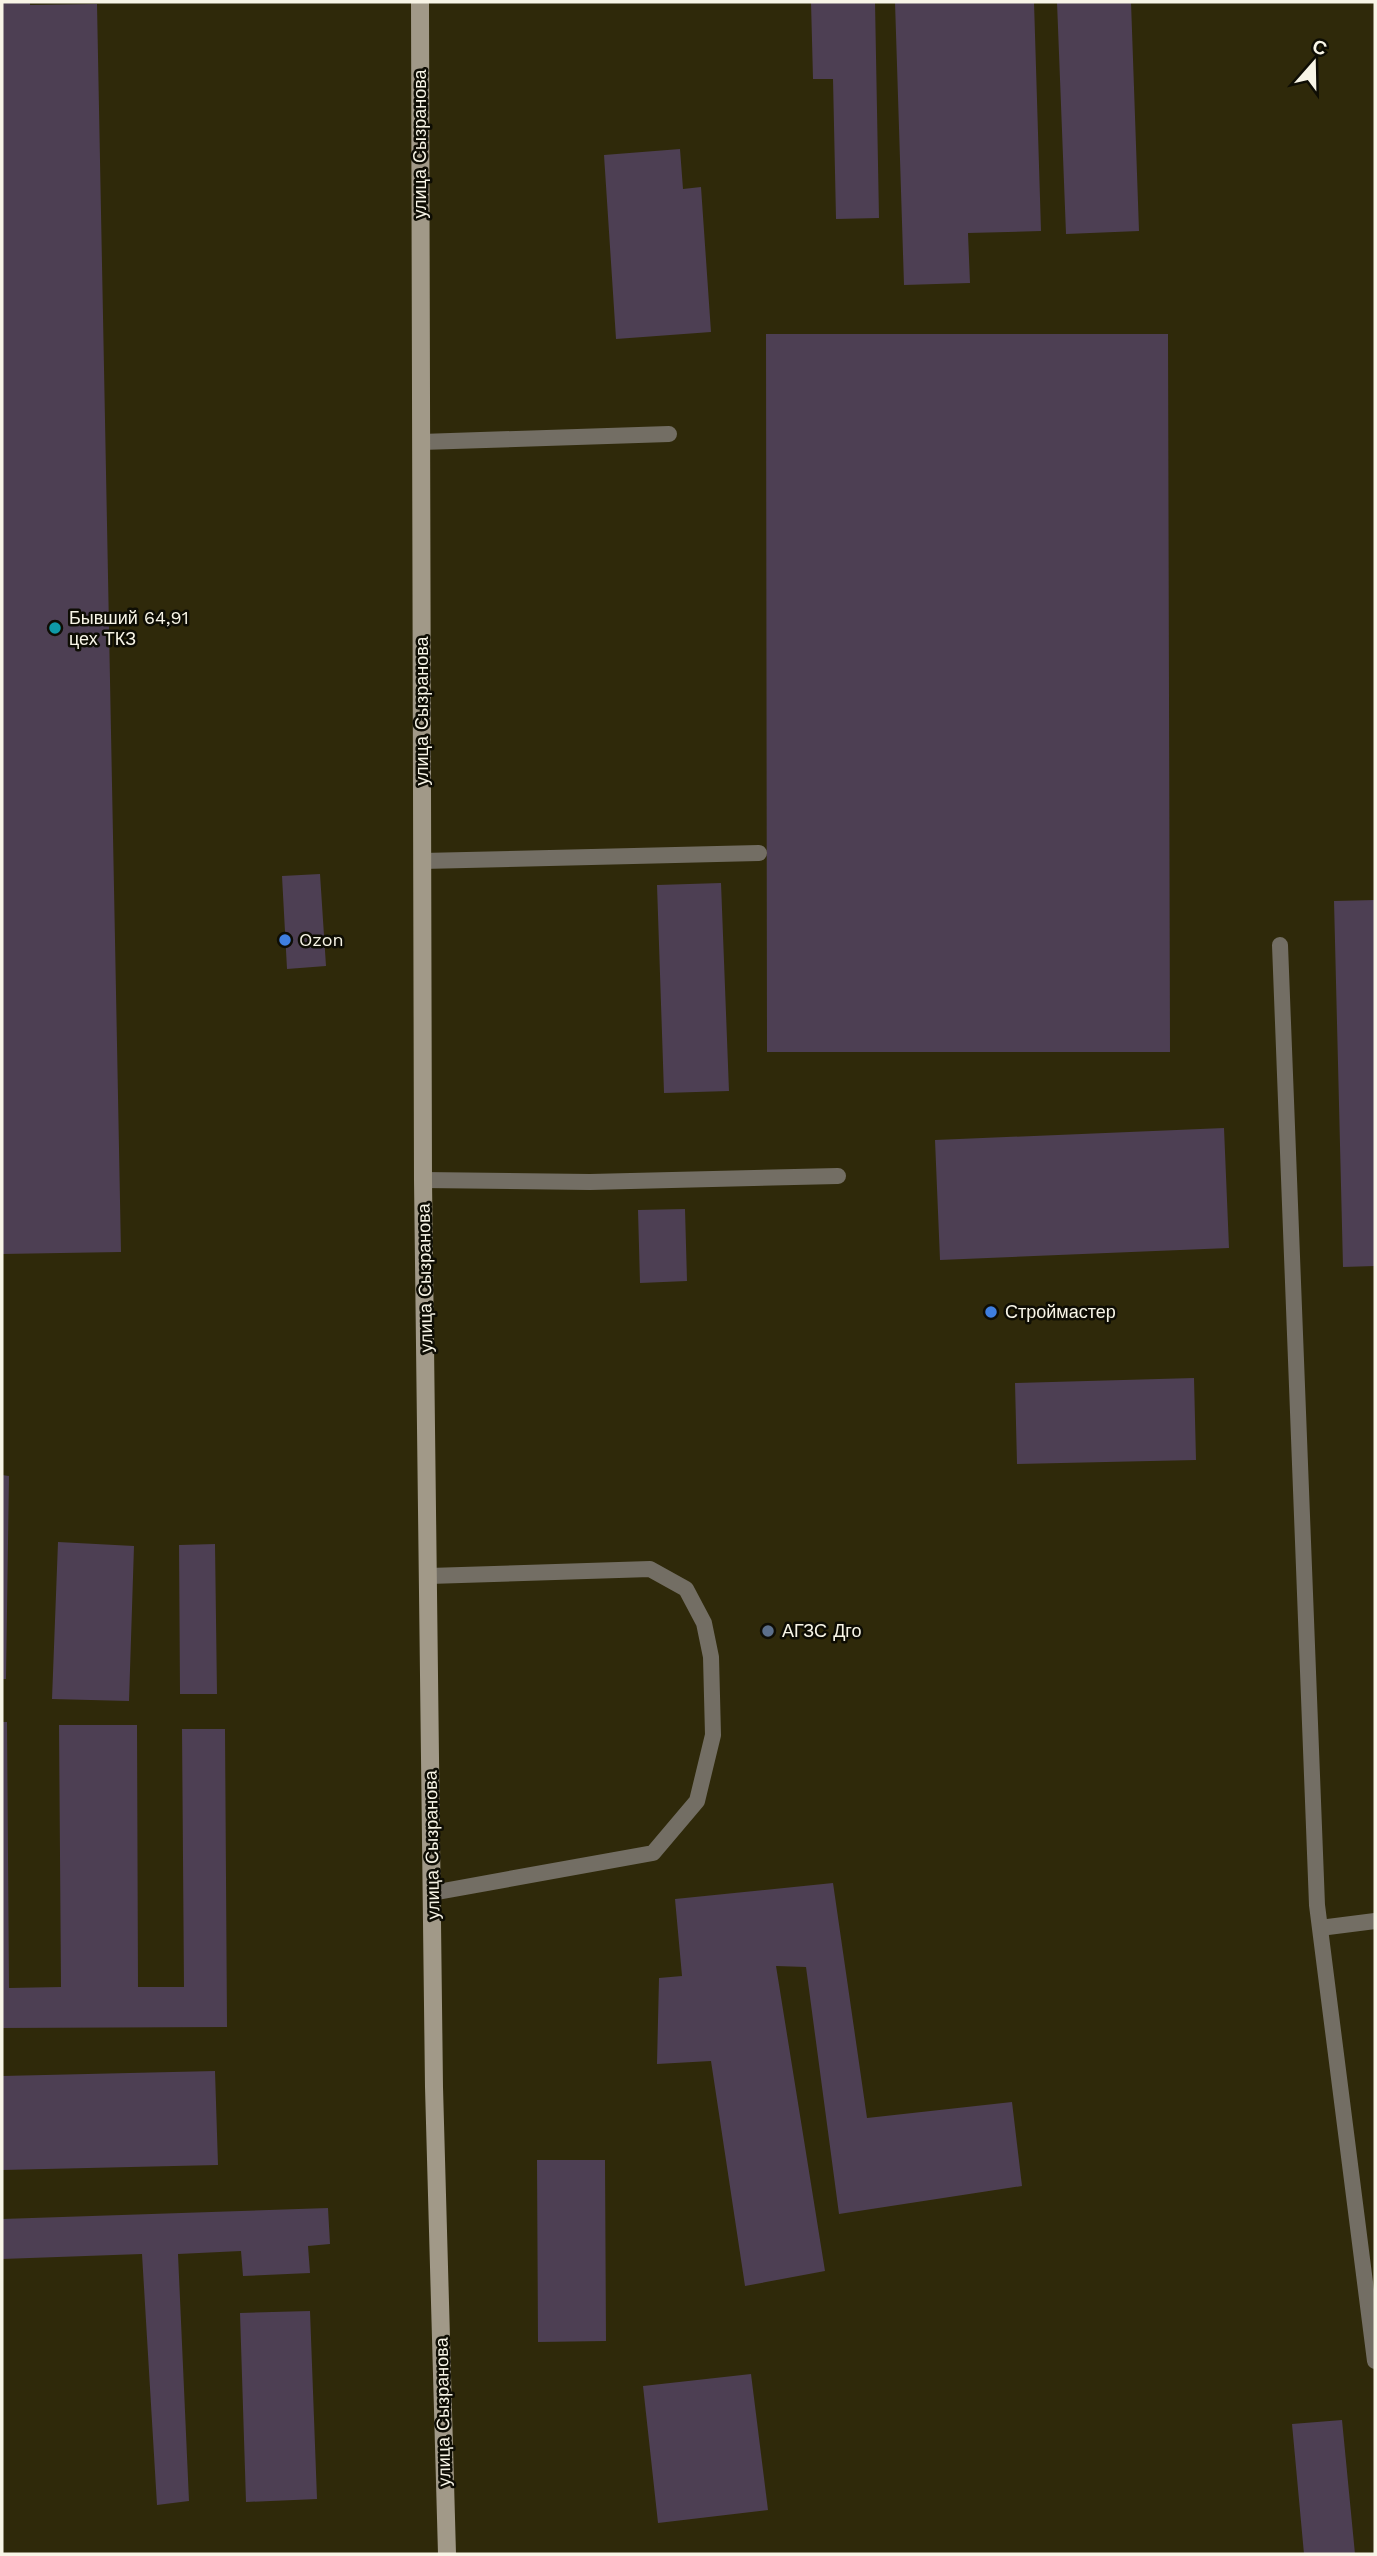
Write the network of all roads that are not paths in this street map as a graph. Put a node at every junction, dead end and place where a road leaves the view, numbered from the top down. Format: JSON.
{"nodes":[{"id":1,"x":420,"y":2,"type":"edge"},
{"id":2,"x":669,"y":435,"type":"dead end"},
{"id":3,"x":421,"y":442,"type":"junction"},
{"id":4,"x":759,"y":853,"type":"dead end"},
{"id":5,"x":422,"y":861,"type":"junction"},
{"id":6,"x":1280,"y":945,"type":"dead end"},
{"id":7,"x":838,"y":1176,"type":"dead end"},
{"id":8,"x":423,"y":1180,"type":"junction"},
{"id":9,"x":429,"y":1576,"type":"junction"},
{"id":10,"x":432,"y":1892,"type":"junction"},
{"id":11,"x":1375,"y":1921,"type":"edge"},
{"id":12,"x":1320,"y":1928,"type":"junction"},
{"id":13,"x":1375,"y":2361,"type":"edge"},
{"id":14,"x":447,"y":2554,"type":"edge"}],
"edges":[{"from":1,"to":3,"type":"main road","name":"улица Сызранова"},
{"from":2,"to":3,"type":"lane"},
{"from":3,"to":5,"type":"main road","name":"улица Сызранова"},
{"from":4,"to":5,"type":"lane"},
{"from":5,"to":8,"type":"main road","name":"улица Сызранова"},
{"from":6,"to":12,"type":"lane"},
{"from":7,"to":8,"type":"lane"},
{"from":8,"to":9,"type":"main road","name":"улица Сызранова"},
{"from":9,"to":10,"type":"main road","name":"улица Сызранова"},
{"from":9,"to":10,"type":"lane"},
{"from":10,"to":14,"type":"main road","name":"улица Сызранова"},
{"from":11,"to":12,"type":"lane"},
{"from":12,"to":13,"type":"lane"}]}
